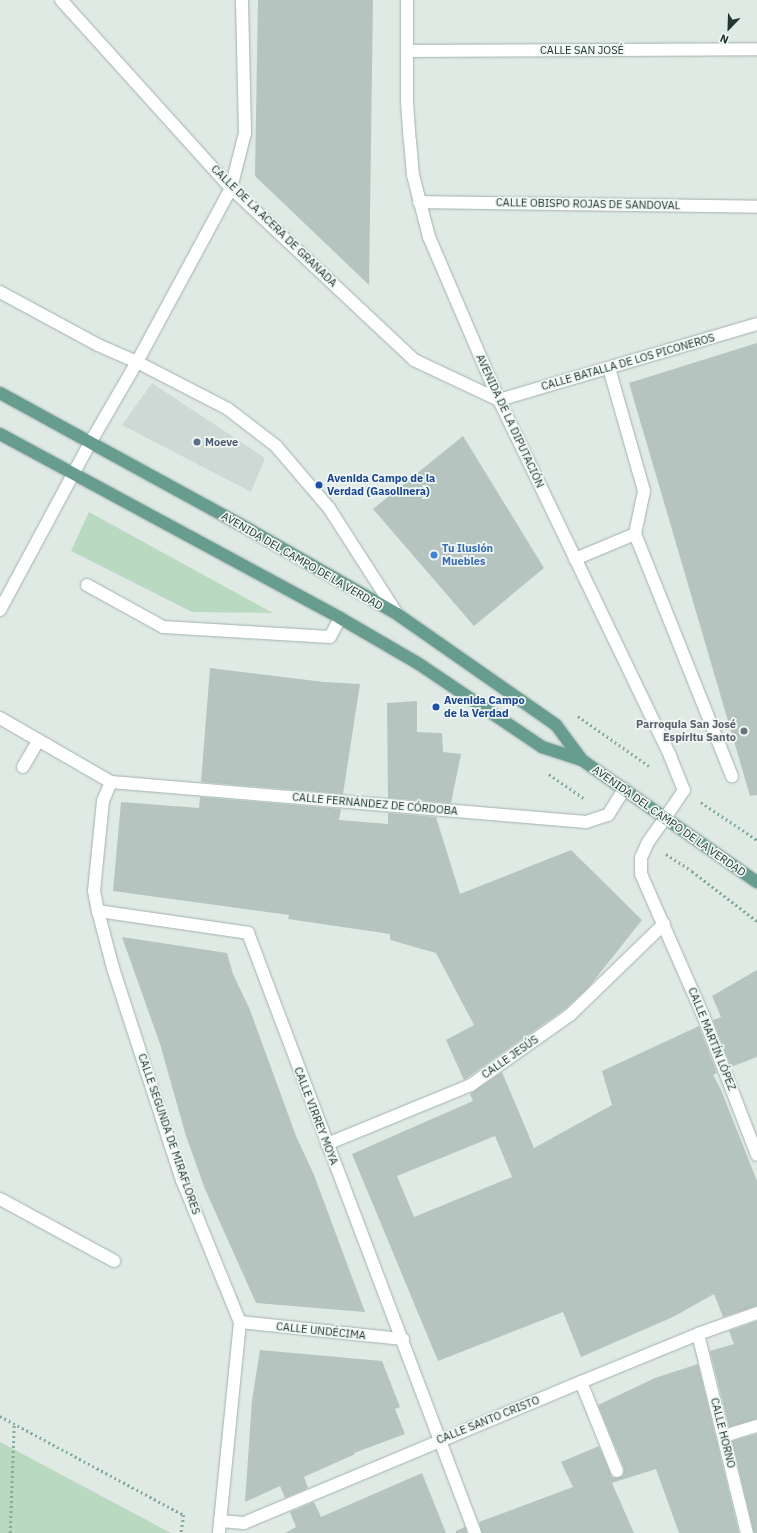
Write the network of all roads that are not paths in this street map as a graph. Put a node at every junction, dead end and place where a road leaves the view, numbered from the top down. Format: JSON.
{"nodes":[{"id":1,"x":61,"y":0,"type":"edge"},
{"id":2,"x":242,"y":0,"type":"edge"},
{"id":3,"x":407,"y":0,"type":"edge"},
{"id":4,"x":757,"y":49,"type":"edge"},
{"id":5,"x":407,"y":51,"type":"junction"},
{"id":6,"x":231,"y":188,"type":"junction"},
{"id":7,"x":419,"y":202,"type":"junction"},
{"id":8,"x":757,"y":207,"type":"edge"},
{"id":9,"x":0,"y":292,"type":"edge"},
{"id":10,"x":757,"y":324,"type":"edge"},
{"id":11,"x":137,"y":362,"type":"junction"},
{"id":12,"x":609,"y":368,"type":"junction"},
{"id":13,"x":0,"y":393,"type":"edge"},
{"id":14,"x":499,"y":400,"type":"junction"},
{"id":15,"x":0,"y":434,"type":"edge"},
{"id":16,"x":90,"y":443,"type":"junction"},
{"id":17,"x":74,"y":474,"type":"junction"},
{"id":18,"x":635,"y":534,"type":"junction"},
{"id":19,"x":575,"y":559,"type":"junction"},
{"id":20,"x":87,"y":585,"type":"dead end"},
{"id":21,"x":0,"y":610,"type":"edge"},
{"id":22,"x":397,"y":614,"type":"junction"},
{"id":23,"x":340,"y":618,"type":"junction"},
{"id":24,"x":0,"y":718,"type":"edge"},
{"id":25,"x":38,"y":741,"type":"junction"},
{"id":26,"x":582,"y":760,"type":"junction"},
{"id":27,"x":23,"y":767,"type":"dead end"},
{"id":28,"x":732,"y":776,"type":"dead end"},
{"id":29,"x":111,"y":782,"type":"junction"},
{"id":30,"x":624,"y":789,"type":"junction"},
{"id":31,"x":665,"y":818,"type":"junction"},
{"id":32,"x":757,"y":882,"type":"edge"},
{"id":33,"x":98,"y":911,"type":"junction"},
{"id":34,"x":664,"y":924,"type":"junction"},
{"id":35,"x":327,"y":1144,"type":"junction"},
{"id":36,"x":757,"y":1155,"type":"edge"},
{"id":37,"x":0,"y":1198,"type":"edge"},
{"id":38,"x":114,"y":1261,"type":"dead end"},
{"id":39,"x":757,"y":1313,"type":"edge"},
{"id":40,"x":240,"y":1322,"type":"junction"},
{"id":41,"x":698,"y":1334,"type":"junction"},
{"id":42,"x":403,"y":1339,"type":"junction"},
{"id":43,"x":581,"y":1382,"type":"junction"},
{"id":44,"x":757,"y":1426,"type":"edge"},
{"id":45,"x":724,"y":1436,"type":"junction"},
{"id":46,"x":440,"y":1440,"type":"junction"},
{"id":47,"x":617,"y":1471,"type":"dead end"},
{"id":48,"x":220,"y":1520,"type":"junction"},
{"id":49,"x":219,"y":1533,"type":"edge"},
{"id":50,"x":475,"y":1533,"type":"edge"},
{"id":51,"x":747,"y":1533,"type":"edge"}],
"edges":[{"from":1,"to":6,"type":"street","name":"CALLE DE LA ACERA DE GRANADA"},
{"from":2,"to":6,"type":"street"},
{"from":3,"to":5,"type":"street","name":"AVENIDA DE LA DIPUTACIÓN"},
{"from":4,"to":5,"type":"street","name":"CALLE SAN JOSÉ"},
{"from":5,"to":7,"type":"street","name":"AVENIDA DE LA DIPUTACIÓN"},
{"from":6,"to":11,"type":"street"},
{"from":6,"to":14,"type":"street","name":"CALLE DE LA ACERA DE GRANADA"},
{"from":7,"to":8,"type":"street","name":"CALLE OBISPO ROJAS DE SANDOVAL"},
{"from":7,"to":14,"type":"street","name":"AVENIDA DE LA DIPUTACIÓN"},
{"from":9,"to":11,"type":"street"},
{"from":10,"to":12,"type":"street","name":"CALLE BATALLA DE LOS PICONEROS"},
{"from":11,"to":16,"type":"street"},
{"from":11,"to":22,"type":"street"},
{"from":12,"to":14,"type":"street","name":"CALLE BATALLA DE LOS PICONEROS"},
{"from":12,"to":18,"type":"street"},
{"from":13,"to":16,"type":"main road","name":"AVENIDA DEL CAMPO DE LA VERDAD"},
{"from":14,"to":19,"type":"street","name":"AVENIDA DE LA DIPUTACIÓN"},
{"from":15,"to":17,"type":"main road","name":"AVENIDA DEL CAMPO DE LA VERDAD"},
{"from":16,"to":17,"type":"street"},
{"from":16,"to":22,"type":"main road","name":"AVENIDA DEL CAMPO DE LA VERDAD"},
{"from":17,"to":21,"type":"street"},
{"from":17,"to":23,"type":"main road","name":"AVENIDA DEL CAMPO DE LA VERDAD"},
{"from":18,"to":19,"type":"street"},
{"from":18,"to":28,"type":"street"},
{"from":19,"to":31,"type":"street","name":"AVENIDA DE LA DIPUTACIÓN"},
{"from":20,"to":23,"type":"street"},
{"from":22,"to":26,"type":"main road","name":"AVENIDA DEL CAMPO DE LA VERDAD"},
{"from":23,"to":26,"type":"main road","name":"AVENIDA DEL CAMPO DE LA VERDAD"},
{"from":24,"to":25,"type":"street"},
{"from":25,"to":27,"type":"street"},
{"from":25,"to":29,"type":"street"},
{"from":26,"to":30,"type":"main road","name":"AVENIDA DEL CAMPO DE LA VERDAD"},
{"from":29,"to":30,"type":"street","name":"CALLE FERNÁNDEZ DE CÓRDOBA"},
{"from":29,"to":33,"type":"street","name":"CALLE SEGUNDA DE MIRAFLORES"},
{"from":30,"to":31,"type":"main road","name":"AVENIDA DEL CAMPO DE LA VERDAD"},
{"from":31,"to":32,"type":"main road","name":"AVENIDA DEL CAMPO DE LA VERDAD"},
{"from":31,"to":34,"type":"street","name":"CALLE MARTÍN LÓPEZ"},
{"from":33,"to":35,"type":"street","name":"CALLE VIRREY MOYA"},
{"from":33,"to":40,"type":"street","name":"CALLE SEGUNDA DE MIRAFLORES"},
{"from":34,"to":35,"type":"street","name":"CALLE JESÚS"},
{"from":34,"to":36,"type":"street","name":"CALLE MARTÍN LÓPEZ"},
{"from":35,"to":42,"type":"street","name":"CALLE VIRREY MOYA"},
{"from":37,"to":38,"type":"street"},
{"from":39,"to":41,"type":"street","name":"CALLE SANTO CRISTO"},
{"from":40,"to":42,"type":"street","name":"CALLE UNDÉCIMA"},
{"from":40,"to":48,"type":"street","name":"CALLE SEGUNDA DE MIRAFLORES"},
{"from":41,"to":43,"type":"street","name":"CALLE SANTO CRISTO"},
{"from":41,"to":45,"type":"street","name":"CALLE HORNO"},
{"from":42,"to":46,"type":"street","name":"CALLE VIRREY MOYA"},
{"from":43,"to":46,"type":"street","name":"CALLE SANTO CRISTO"},
{"from":43,"to":47,"type":"street"},
{"from":44,"to":45,"type":"street"},
{"from":45,"to":51,"type":"street","name":"CALLE HORNO"},
{"from":46,"to":48,"type":"street","name":"CALLE SANTO CRISTO"},
{"from":46,"to":50,"type":"street","name":"CALLE VIRREY MOYA"},
{"from":48,"to":49,"type":"street","name":"CALLE SEGUNDA DE MIRAFLORES"}]}
